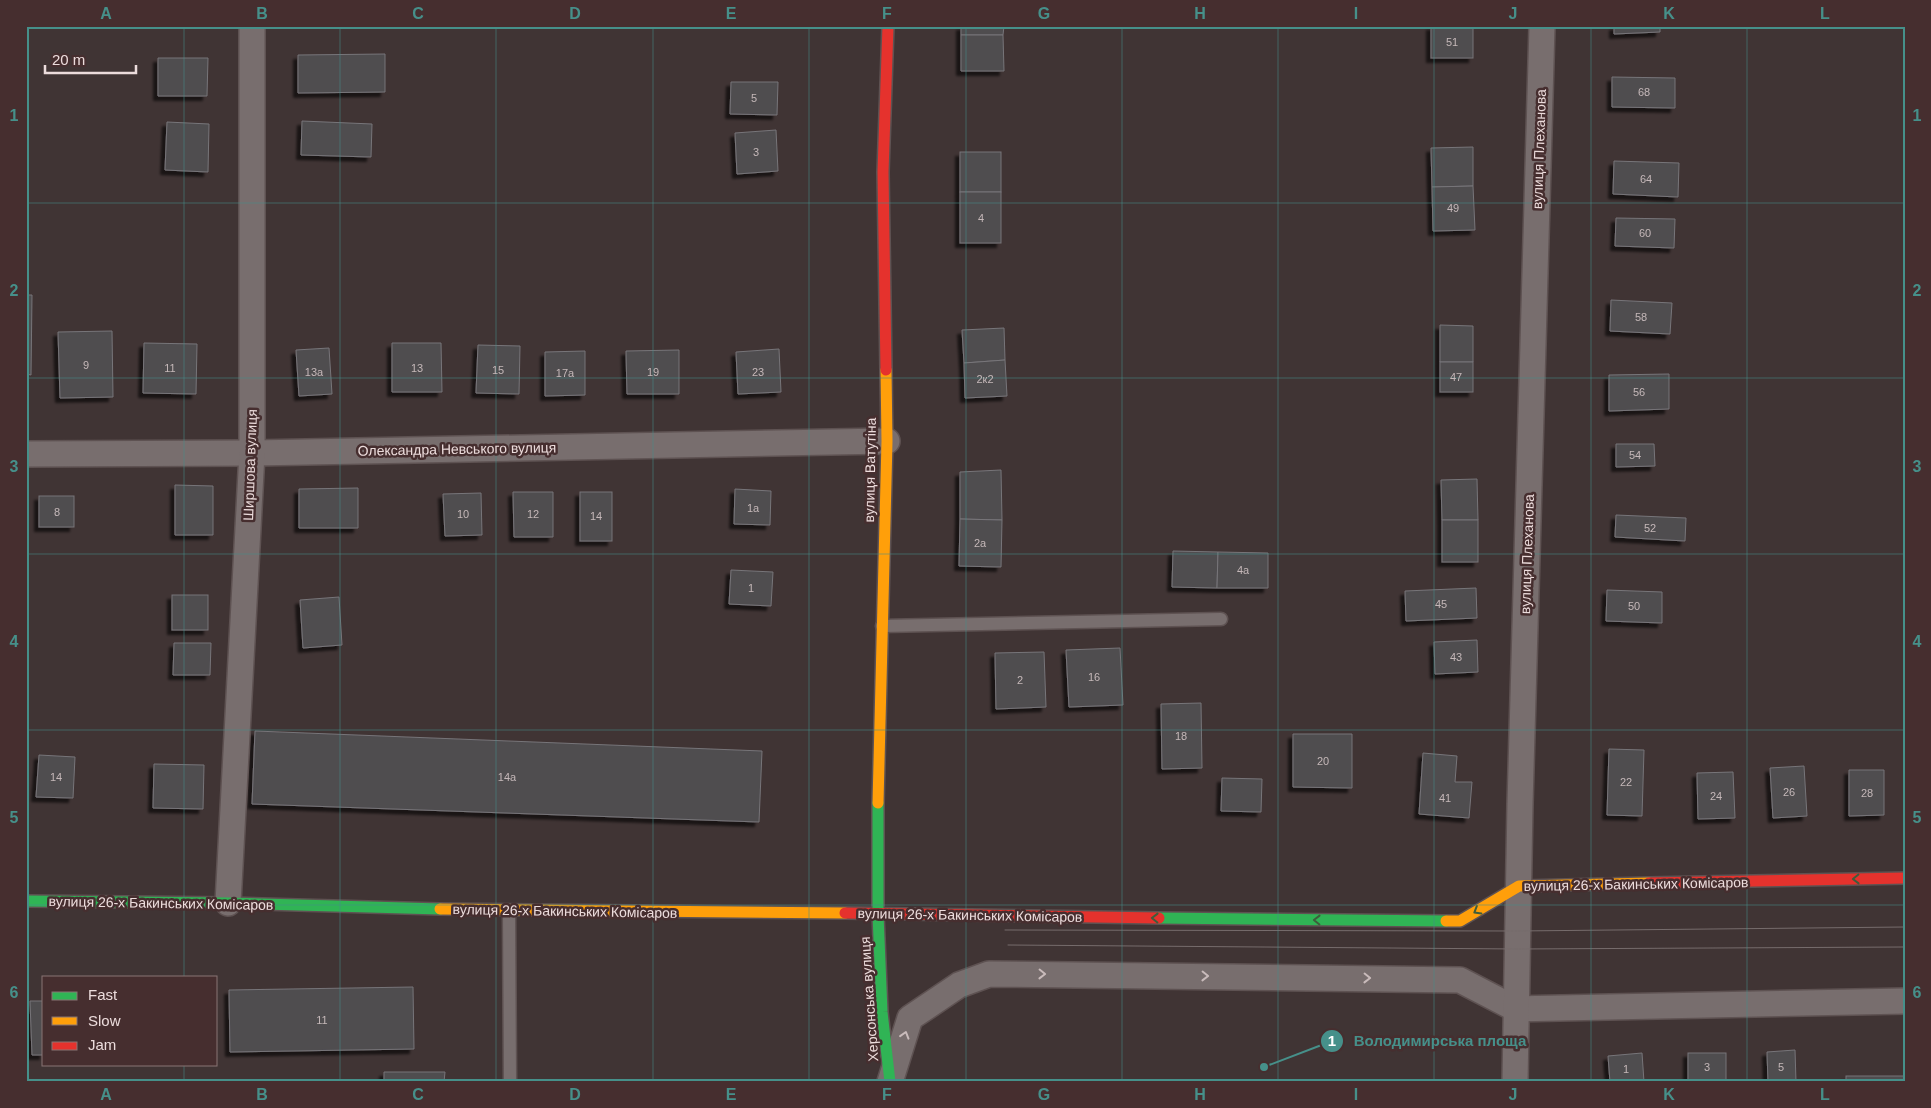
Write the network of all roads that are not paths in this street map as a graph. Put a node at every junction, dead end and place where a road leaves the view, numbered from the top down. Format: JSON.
{"nodes":[{"id":1,"x":252,"y":26,"type":"edge"},
{"id":2,"x":888,"y":26,"type":"edge"},
{"id":3,"x":1542,"y":26,"type":"edge"},
{"id":4,"x":887,"y":441,"type":"junction"},
{"id":5,"x":252,"y":453,"type":"junction"},
{"id":6,"x":26,"y":454,"type":"edge"},
{"id":7,"x":1221,"y":619,"type":"dead end"},
{"id":8,"x":882,"y":626,"type":"junction"},
{"id":9,"x":1905,"y":878,"type":"edge"},
{"id":10,"x":1519,"y":886,"type":"junction"},
{"id":11,"x":26,"y":901,"type":"edge"},
{"id":12,"x":228,"y":902,"type":"junction"},
{"id":13,"x":509,"y":911,"type":"junction"},
{"id":14,"x":878,"y":914,"type":"junction"},
{"id":15,"x":1905,"y":1001,"type":"edge"},
{"id":16,"x":1516,"y":1009,"type":"junction"},
{"id":17,"x":510,"y":1082,"type":"edge"},
{"id":18,"x":890,"y":1082,"type":"edge"},
{"id":19,"x":1515,"y":1082,"type":"edge"}],
"edges":[{"from":1,"to":5,"type":"street","name":"Ширшова вулиця"},
{"from":2,"to":4,"type":"street","name":"вулиця Ватутіна"},
{"from":3,"to":10,"type":"street","name":"вулиця Плеханова"},
{"from":4,"to":5,"type":"street","name":"Олександра Невського вулиця"},
{"from":4,"to":8,"type":"street","name":"вулиця Ватутіна"},
{"from":5,"to":6,"type":"street","name":"Олександра Невського вулиця"},
{"from":5,"to":12,"type":"street","name":"Ширшова вулиця"},
{"from":7,"to":8,"type":"lane"},
{"from":8,"to":14,"type":"street","name":"вулиця Ватутіна"},
{"from":9,"to":10,"type":"street","name":"вулиця 26-х Бакинських Комісаров","one_way":true},
{"from":10,"to":14,"type":"street","name":"вулиця 26-х Бакинських Комісаров","one_way":true},
{"from":10,"to":16,"type":"street","name":"вулиця Плеханова"},
{"from":11,"to":12,"type":"street","name":"вулиця 26-х Бакинських Комісаров"},
{"from":12,"to":13,"type":"street","name":"вулиця 26-х Бакинських Комісаров"},
{"from":13,"to":14,"type":"street","name":"вулиця 26-х Бакинських Комісаров"},
{"from":13,"to":17,"type":"lane"},
{"from":14,"to":18,"type":"street","name":"Херсонська вулиця"},
{"from":15,"to":16,"type":"street"},
{"from":18,"to":16,"type":"street","one_way":true},
{"from":16,"to":19,"type":"street","name":"вулиця Плеханова"}]}
